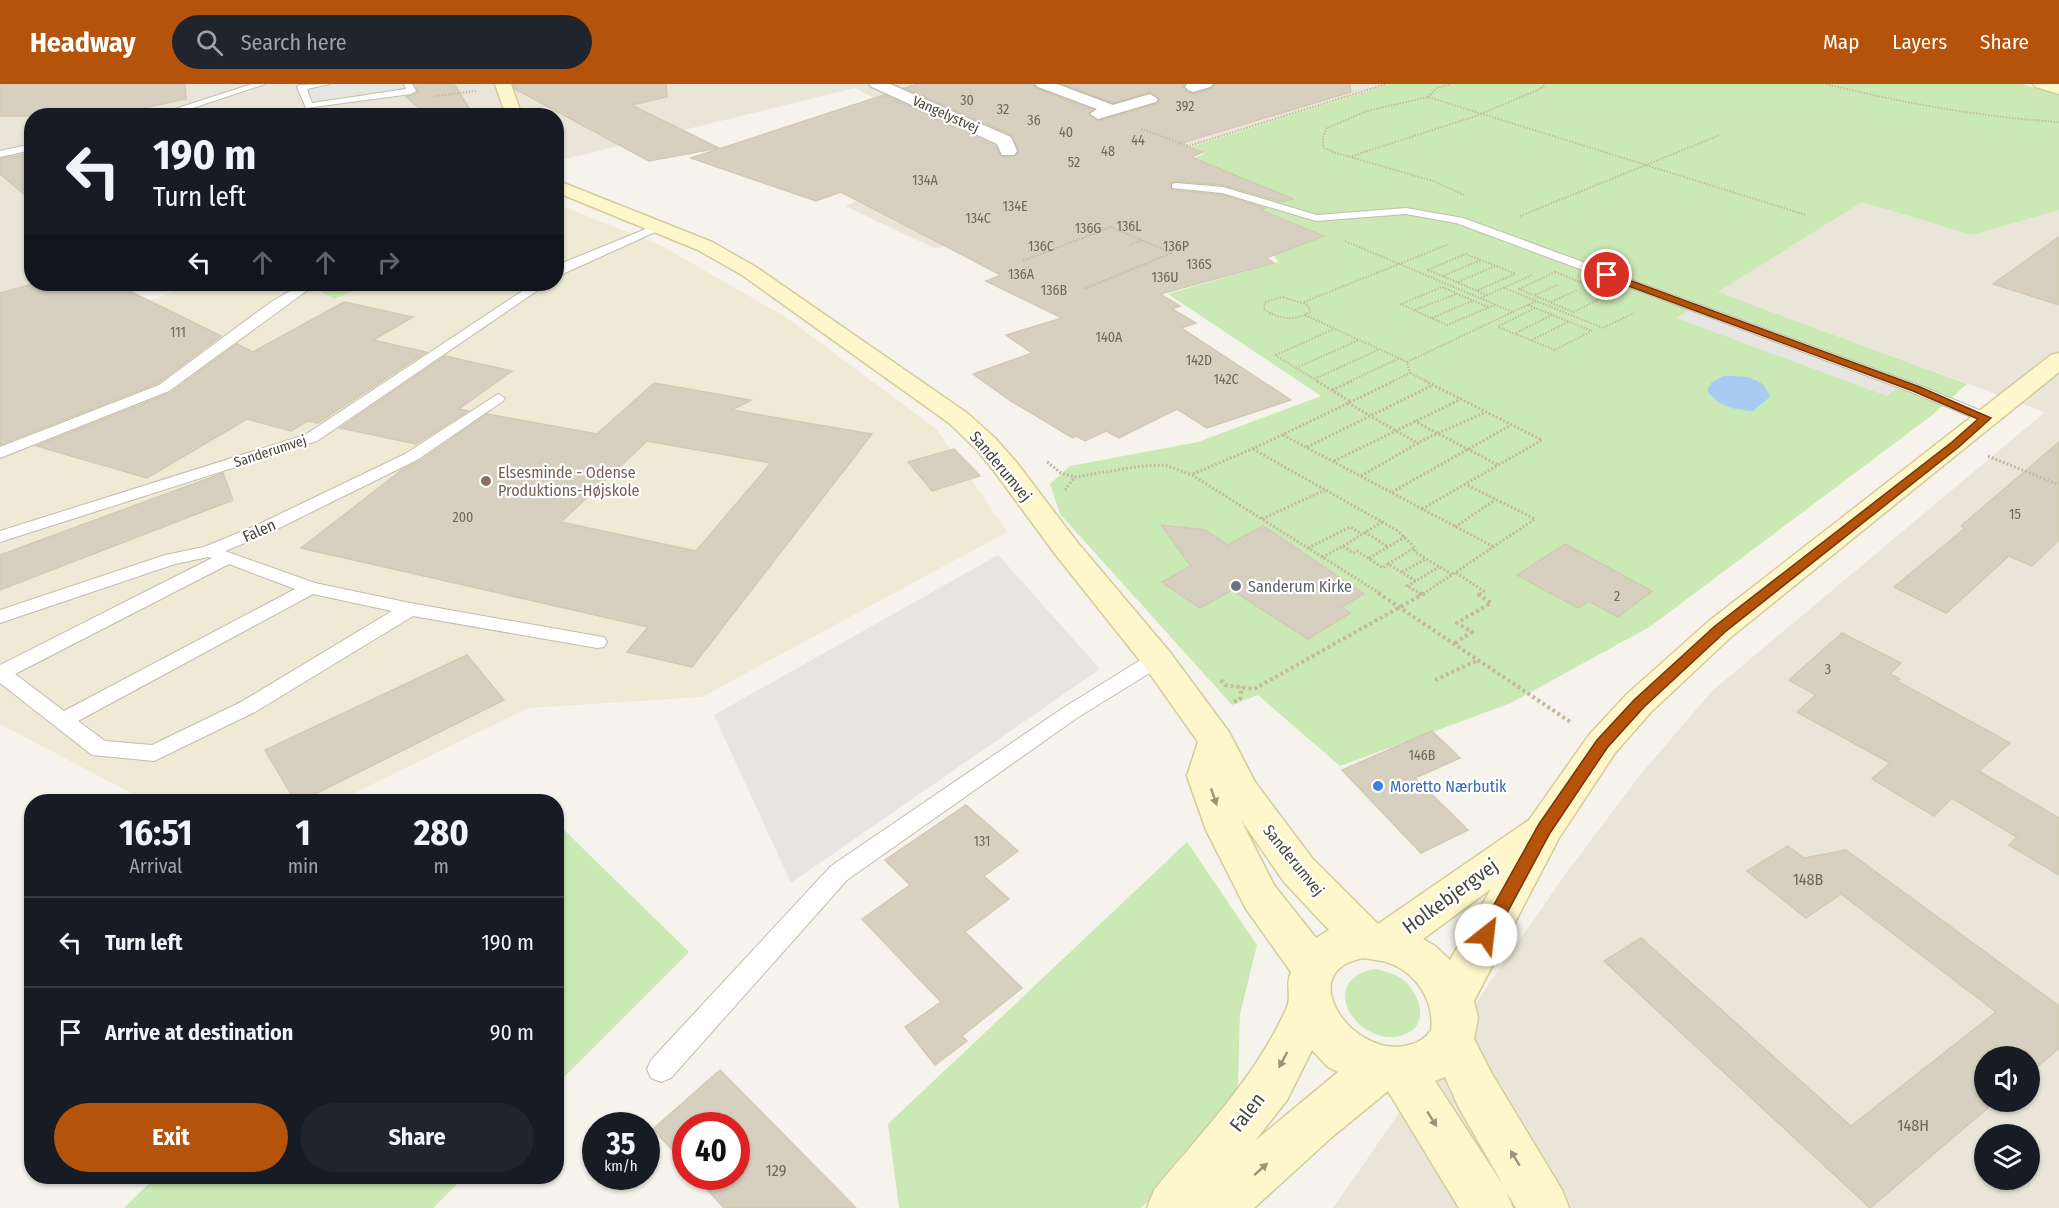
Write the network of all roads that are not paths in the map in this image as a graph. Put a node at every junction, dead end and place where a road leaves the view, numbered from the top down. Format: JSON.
{"nodes":[{"id":1,"x":261,"y":84,"type":"edge"},
{"id":2,"x":397,"y":84,"type":"edge"},
{"id":3,"x":877,"y":84,"type":"edge"},
{"id":4,"x":1043,"y":84,"type":"edge"},
{"id":5,"x":2041,"y":84,"type":"edge"},
{"id":6,"x":503,"y":86,"type":"edge"},
{"id":7,"x":410,"y":88,"type":"edge"},
{"id":8,"x":326,"y":89,"type":"edge"},
{"id":9,"x":2059,"y":89,"type":"edge"},
{"id":10,"x":1150,"y":99,"type":"dead end"},
{"id":11,"x":320,"y":105,"type":"junction"},
{"id":12,"x":183,"y":108,"type":"edge"},
{"id":13,"x":321,"y":108,"type":"edge"},
{"id":14,"x":512,"y":108,"type":"edge"},
{"id":15,"x":24,"y":149,"type":"edge"},
{"id":16,"x":1008,"y":151,"type":"dead end"},
{"id":17,"x":0,"y":154,"type":"edge"},
{"id":18,"x":1176,"y":186,"type":"dead end"},
{"id":19,"x":564,"y":189,"type":"edge"},
{"id":20,"x":658,"y":226,"type":"junction"},
{"id":21,"x":564,"y":268,"type":"edge"},
{"id":22,"x":299,"y":291,"type":"edge"},
{"id":23,"x":531,"y":291,"type":"edge"},
{"id":24,"x":2059,"y":360,"type":"edge"},
{"id":25,"x":498,"y":398,"type":"dead end"},
{"id":26,"x":1986,"y":418,"type":"junction"},
{"id":27,"x":0,"y":453,"type":"edge"},
{"id":28,"x":0,"y":537,"type":"edge"},
{"id":29,"x":209,"y":551,"type":"junction"},
{"id":30,"x":227,"y":558,"type":"junction"},
{"id":31,"x":311,"y":588,"type":"junction"},
{"id":32,"x":410,"y":609,"type":"junction"},
{"id":33,"x":0,"y":617,"type":"edge"},
{"id":34,"x":597,"y":642,"type":"dead end"},
{"id":35,"x":1157,"y":658,"type":"junction"},
{"id":36,"x":1,"y":673,"type":"edge"},
{"id":37,"x":63,"y":720,"type":"junction"},
{"id":38,"x":1216,"y":741,"type":"junction"},
{"id":39,"x":1545,"y":828,"type":"junction"},
{"id":40,"x":1375,"y":941,"type":"junction"},
{"id":41,"x":1312,"y":988,"type":"junction"},
{"id":42,"x":1451,"y":1019,"type":"junction"},
{"id":43,"x":661,"y":1069,"type":"dead end"},
{"id":44,"x":1391,"y":1069,"type":"junction"},
{"id":45,"x":1172,"y":1208,"type":"edge"},
{"id":46,"x":1217,"y":1208,"type":"edge"},
{"id":47,"x":1488,"y":1208,"type":"edge"},
{"id":48,"x":1544,"y":1208,"type":"edge"}],
"edges":[{"from":1,"to":12,"type":"lane"},
{"from":2,"to":8,"type":"lane"},
{"from":3,"to":16,"type":"street","name":"Vangelystvej"},
{"from":4,"to":10,"type":"street"},
{"from":5,"to":9,"type":"street"},
{"from":6,"to":14,"type":"street"},
{"from":7,"to":11,"type":"lane"},
{"from":8,"to":11,"type":"lane"},
{"from":11,"to":13,"type":"lane"},
{"from":15,"to":17,"type":"lane"},
{"from":18,"to":26,"type":"lane"},
{"from":19,"to":20,"type":"street","name":"Sanderumvej"},
{"from":20,"to":21,"type":"lane"},
{"from":20,"to":35,"type":"street","name":"Sanderumvej"},
{"from":22,"to":27,"type":"lane"},
{"from":23,"to":28,"type":"lane","name":"Sanderumvej"},
{"from":24,"to":26,"type":"street","name":"Holkebjergvej"},
{"from":25,"to":29,"type":"lane","name":"Falen"},
{"from":26,"to":39,"type":"street","name":"Holkebjergvej"},
{"from":29,"to":30,"type":"lane"},
{"from":29,"to":33,"type":"lane","name":"Falen"},
{"from":30,"to":31,"type":"lane"},
{"from":30,"to":36,"type":"lane"},
{"from":31,"to":32,"type":"lane"},
{"from":31,"to":37,"type":"lane"},
{"from":32,"to":34,"type":"lane"},
{"from":32,"to":37,"type":"lane"},
{"from":35,"to":38,"type":"street","name":"Sanderumvej"},
{"from":35,"to":43,"type":"lane"},
{"from":36,"to":37,"type":"lane"},
{"from":38,"to":40,"type":"street","name":"Sanderumvej"},
{"from":38,"to":41,"type":"street","one_way":true},
{"from":39,"to":40,"type":"street","name":"Holkebjergvej"},
{"from":39,"to":42,"type":"street","name":"Holkebjergvej"},
{"from":40,"to":41,"type":"street"},
{"from":40,"to":42,"type":"street"},
{"from":41,"to":44,"type":"street"},
{"from":41,"to":45,"type":"street","name":"Falen","one_way":true},
{"from":42,"to":44,"type":"street"},
{"from":48,"to":42,"type":"street","one_way":true},
{"from":46,"to":44,"type":"street","one_way":true},
{"from":44,"to":47,"type":"street","one_way":true}]}
